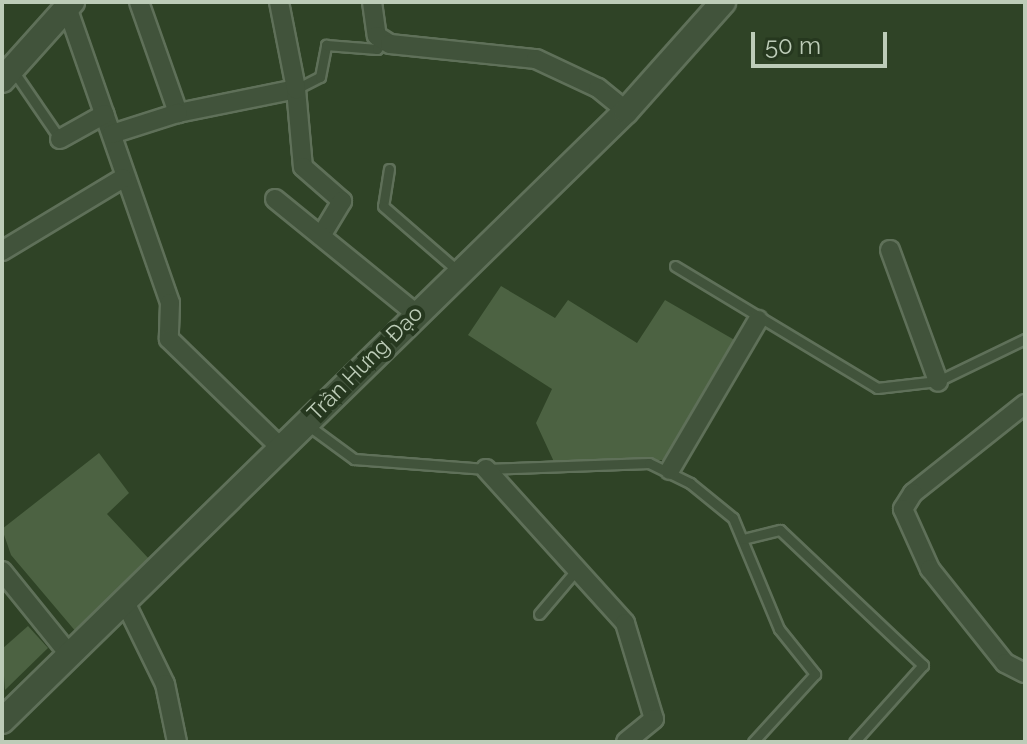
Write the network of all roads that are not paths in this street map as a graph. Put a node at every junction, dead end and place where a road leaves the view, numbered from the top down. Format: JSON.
{"nodes":[{"id":1,"x":139,"y":2,"type":"edge"},
{"id":2,"x":279,"y":2,"type":"edge"},
{"id":3,"x":372,"y":2,"type":"edge"},
{"id":4,"x":723,"y":2,"type":"edge"},
{"id":5,"x":69,"y":5,"type":"edge"},
{"id":6,"x":384,"y":40,"type":"junction"},
{"id":7,"x":7,"y":74,"type":"edge"},
{"id":8,"x":296,"y":89,"type":"junction"},
{"id":9,"x":626,"y":111,"type":"junction"},
{"id":10,"x":178,"y":113,"type":"junction"},
{"id":11,"x":105,"y":114,"type":"junction"},
{"id":12,"x":112,"y":134,"type":"junction"},
{"id":13,"x":60,"y":139,"type":"joint"},
{"id":14,"x":389,"y":169,"type":"dead end"},
{"id":15,"x":123,"y":178,"type":"junction"},
{"id":16,"x":275,"y":199,"type":"dead end"},
{"id":17,"x":321,"y":236,"type":"junction"},
{"id":18,"x":890,"y":250,"type":"dead end"},
{"id":19,"x":2,"y":251,"type":"edge"},
{"id":20,"x":675,"y":266,"type":"dead end"},
{"id":21,"x":458,"y":271,"type":"junction"},
{"id":22,"x":414,"y":312,"type":"junction"},
{"id":23,"x":758,"y":320,"type":"junction"},
{"id":24,"x":1025,"y":339,"type":"edge"},
{"id":25,"x":938,"y":381,"type":"junction"},
{"id":26,"x":1025,"y":404,"type":"edge"},
{"id":27,"x":306,"y":423,"type":"junction"},
{"id":28,"x":279,"y":446,"type":"junction"},
{"id":29,"x":486,"y":469,"type":"junction"},
{"id":30,"x":670,"y":470,"type":"junction"},
{"id":31,"x":743,"y":539,"type":"junction"},
{"id":32,"x":581,"y":566,"type":"junction"},
{"id":33,"x":2,"y":571,"type":"edge"},
{"id":34,"x":124,"y":600,"type":"junction"},
{"id":35,"x":539,"y":614,"type":"dead end"},
{"id":36,"x":69,"y":654,"type":"junction"},
{"id":37,"x":1025,"y":673,"type":"edge"},
{"id":38,"x":2,"y":721,"type":"edge"},
{"id":39,"x":177,"y":742,"type":"edge"},
{"id":40,"x":626,"y":742,"type":"edge"},
{"id":41,"x":753,"y":742,"type":"edge"},
{"id":42,"x":854,"y":742,"type":"edge"}],
"edges":[{"from":1,"to":10,"type":"street"},
{"from":2,"to":8,"type":"street"},
{"from":3,"to":6,"type":"street"},
{"from":4,"to":9,"type":"street","name":"Trần Hưng Đạo"},
{"from":5,"to":7,"type":"street"},
{"from":5,"to":11,"type":"street"},
{"from":6,"to":8,"type":"lane"},
{"from":6,"to":9,"type":"street"},
{"from":7,"to":13,"type":"lane"},
{"from":8,"to":10,"type":"street"},
{"from":8,"to":17,"type":"street"},
{"from":9,"to":21,"type":"street","name":"Trần Hưng Đạo"},
{"from":10,"to":12,"type":"street"},
{"from":11,"to":12,"type":"street"},
{"from":11,"to":13,"type":"street"},
{"from":12,"to":15,"type":"street"},
{"from":14,"to":21,"type":"lane"},
{"from":15,"to":19,"type":"street"},
{"from":15,"to":28,"type":"street"},
{"from":16,"to":17,"type":"street"},
{"from":17,"to":22,"type":"street"},
{"from":18,"to":25,"type":"street"},
{"from":20,"to":23,"type":"lane"},
{"from":21,"to":22,"type":"street","name":"Trần Hưng Đạo"},
{"from":22,"to":27,"type":"street","name":"Trần Hưng Đạo"},
{"from":23,"to":25,"type":"lane"},
{"from":23,"to":30,"type":"street"},
{"from":24,"to":25,"type":"lane"},
{"from":26,"to":37,"type":"street"},
{"from":27,"to":28,"type":"street","name":"Trần Hưng Đạo"},
{"from":27,"to":29,"type":"lane"},
{"from":28,"to":34,"type":"street","name":"Trần Hưng Đạo"},
{"from":29,"to":30,"type":"lane"},
{"from":29,"to":32,"type":"street"},
{"from":30,"to":31,"type":"lane"},
{"from":31,"to":41,"type":"lane"},
{"from":31,"to":42,"type":"lane"},
{"from":32,"to":35,"type":"lane"},
{"from":32,"to":40,"type":"street"},
{"from":33,"to":36,"type":"street"},
{"from":34,"to":36,"type":"street","name":"Trần Hưng Đạo"},
{"from":34,"to":39,"type":"street"},
{"from":36,"to":38,"type":"street","name":"Trần Hưng Đạo"}]}
